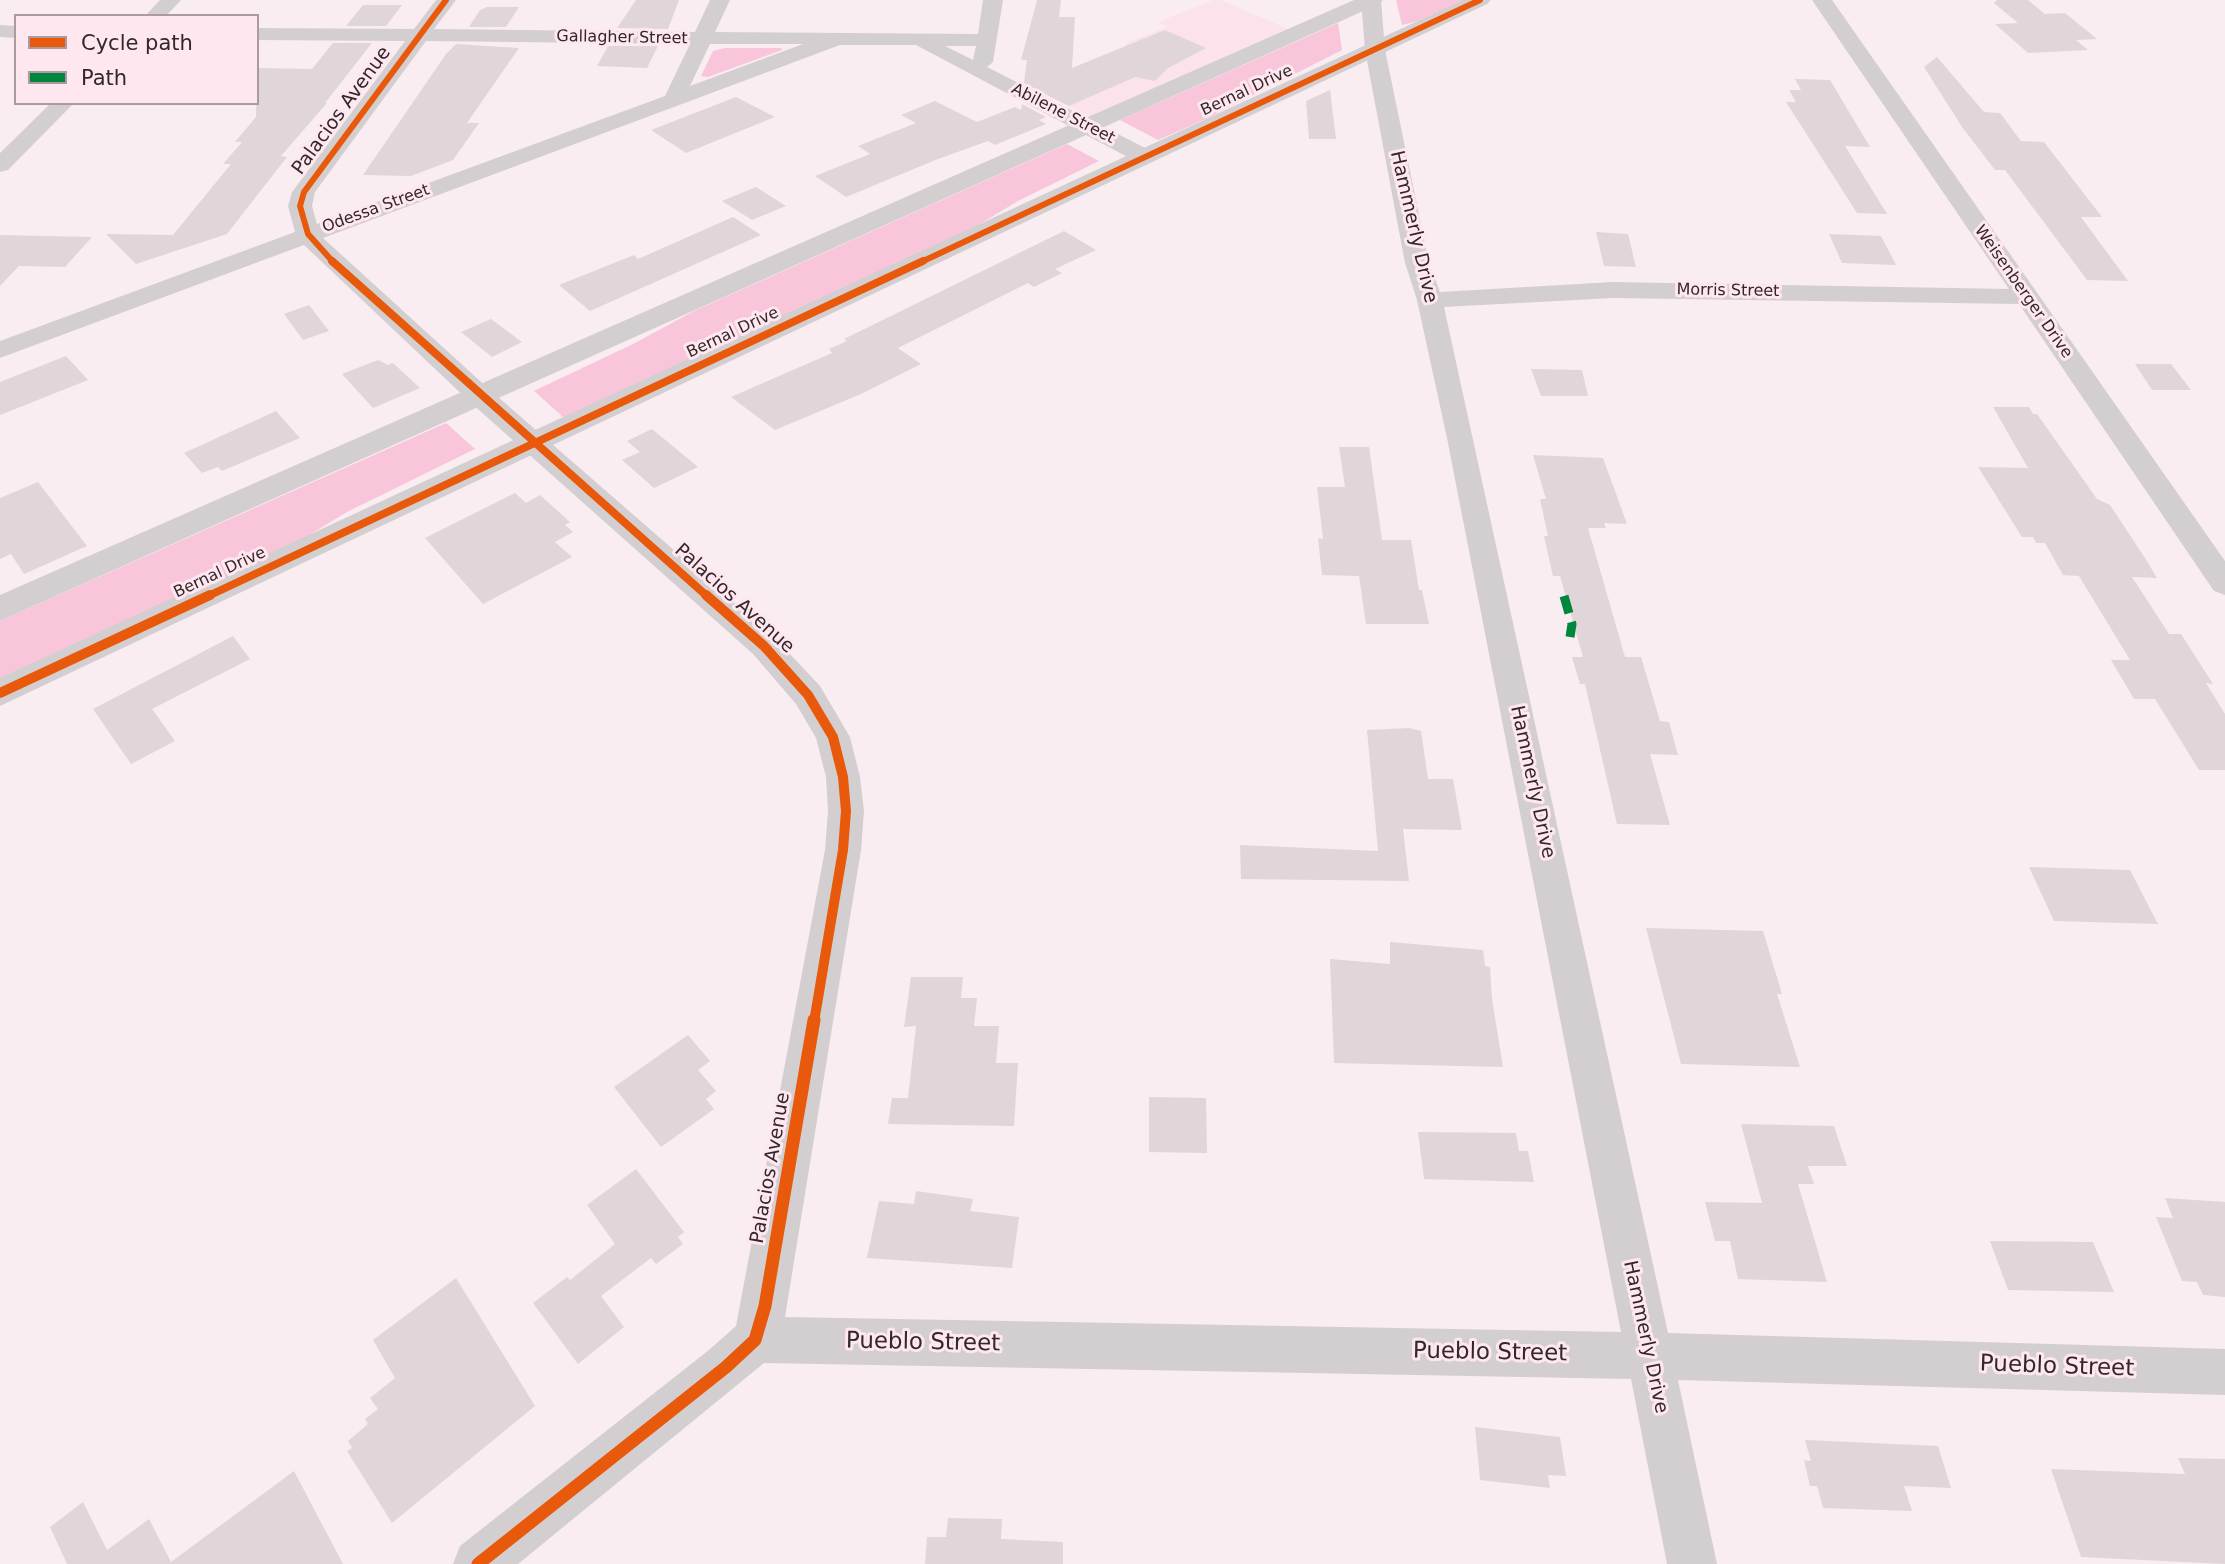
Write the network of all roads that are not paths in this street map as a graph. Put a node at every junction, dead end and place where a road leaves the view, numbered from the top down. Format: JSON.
{"nodes":[{"id":1,"x":172,"y":0,"type":"edge"},
{"id":2,"x":446,"y":0,"type":"edge"},
{"id":3,"x":720,"y":0,"type":"edge"},
{"id":4,"x":993,"y":0,"type":"edge"},
{"id":5,"x":1371,"y":0,"type":"edge"},
{"id":6,"x":1480,"y":0,"type":"edge"},
{"id":7,"x":1822,"y":0,"type":"edge"},
{"id":8,"x":157,"y":14,"type":"edge"},
{"id":9,"x":259,"y":34,"type":"edge"},
{"id":10,"x":419,"y":36,"type":"junction"},
{"id":11,"x":702,"y":39,"type":"junction"},
{"id":12,"x":834,"y":40,"type":"junction"},
{"id":13,"x":917,"y":40,"type":"junction"},
{"id":14,"x":986,"y":40,"type":"junction"},
{"id":15,"x":1375,"y":50,"type":"junction"},
{"id":16,"x":981,"y":72,"type":"junction"},
{"id":17,"x":674,"y":99,"type":"junction"},
{"id":18,"x":62,"y":105,"type":"edge"},
{"id":19,"x":1090,"y":127,"type":"junction"},
{"id":20,"x":1145,"y":157,"type":"junction"},
{"id":21,"x":0,"y":165,"type":"edge"},
{"id":22,"x":308,"y":234,"type":"junction"},
{"id":23,"x":2027,"y":297,"type":"junction"},
{"id":24,"x":1430,"y":300,"type":"junction"},
{"id":25,"x":0,"y":350,"type":"edge"},
{"id":26,"x":480,"y":396,"type":"junction"},
{"id":27,"x":534,"y":444,"type":"junction"},
{"id":28,"x":2225,"y":584,"type":"edge"},
{"id":29,"x":0,"y":609,"type":"edge"},
{"id":30,"x":0,"y":693,"type":"edge"},
{"id":31,"x":755,"y":1340,"type":"junction"},
{"id":32,"x":1649,"y":1356,"type":"junction"},
{"id":33,"x":2225,"y":1372,"type":"edge"},
{"id":34,"x":478,"y":1564,"type":"edge"},
{"id":35,"x":1692,"y":1564,"type":"edge"}],
"edges":[{"from":1,"to":8,"type":"street"},
{"from":2,"to":10,"type":"street","name":"Palacios Avenue"},
{"from":3,"to":11,"type":"street"},
{"from":4,"to":14,"type":"street"},
{"from":5,"to":15,"type":"street","name":"Hammerly Drive"},
{"from":5,"to":19,"type":"street","name":"Bernal Drive"},
{"from":6,"to":15,"type":"street","name":"Bernal Drive"},
{"from":7,"to":23,"type":"street","name":"Weisenberger Drive"},
{"from":9,"to":10,"type":"street","name":"Gallagher Street"},
{"from":10,"to":11,"type":"street","name":"Gallagher Street"},
{"from":10,"to":22,"type":"street","name":"Palacios Avenue"},
{"from":11,"to":12,"type":"street","name":"Gallagher Street"},
{"from":11,"to":17,"type":"street"},
{"from":12,"to":13,"type":"street","name":"Gallagher Street"},
{"from":12,"to":17,"type":"street","name":"Odessa Street"},
{"from":13,"to":14,"type":"street","name":"Gallagher Street"},
{"from":13,"to":16,"type":"street","name":"Abilene Street"},
{"from":14,"to":16,"type":"street"},
{"from":15,"to":20,"type":"street","name":"Bernal Drive"},
{"from":15,"to":24,"type":"street","name":"Hammerly Drive"},
{"from":16,"to":19,"type":"street","name":"Abilene Street"},
{"from":17,"to":22,"type":"street","name":"Odessa Street"},
{"from":18,"to":21,"type":"street"},
{"from":19,"to":20,"type":"street","name":"Abilene Street"},
{"from":19,"to":26,"type":"street","name":"Bernal Drive"},
{"from":20,"to":27,"type":"street","name":"Bernal Drive"},
{"from":22,"to":25,"type":"street","name":"Odessa Street"},
{"from":22,"to":26,"type":"street","name":"Palacios Avenue"},
{"from":23,"to":24,"type":"street","name":"Morris Street"},
{"from":23,"to":28,"type":"street","name":"Weisenberger Drive"},
{"from":24,"to":32,"type":"street","name":"Hammerly Drive"},
{"from":26,"to":27,"type":"street","name":"Palacios Avenue"},
{"from":26,"to":29,"type":"street","name":"Bernal Drive"},
{"from":27,"to":30,"type":"street","name":"Bernal Drive"},
{"from":27,"to":31,"type":"street","name":"Palacios Avenue"},
{"from":31,"to":32,"type":"street","name":"Pueblo Street"},
{"from":31,"to":34,"type":"street"},
{"from":32,"to":33,"type":"street","name":"Pueblo Street"},
{"from":32,"to":35,"type":"street","name":"Hammerly Drive"}]}
